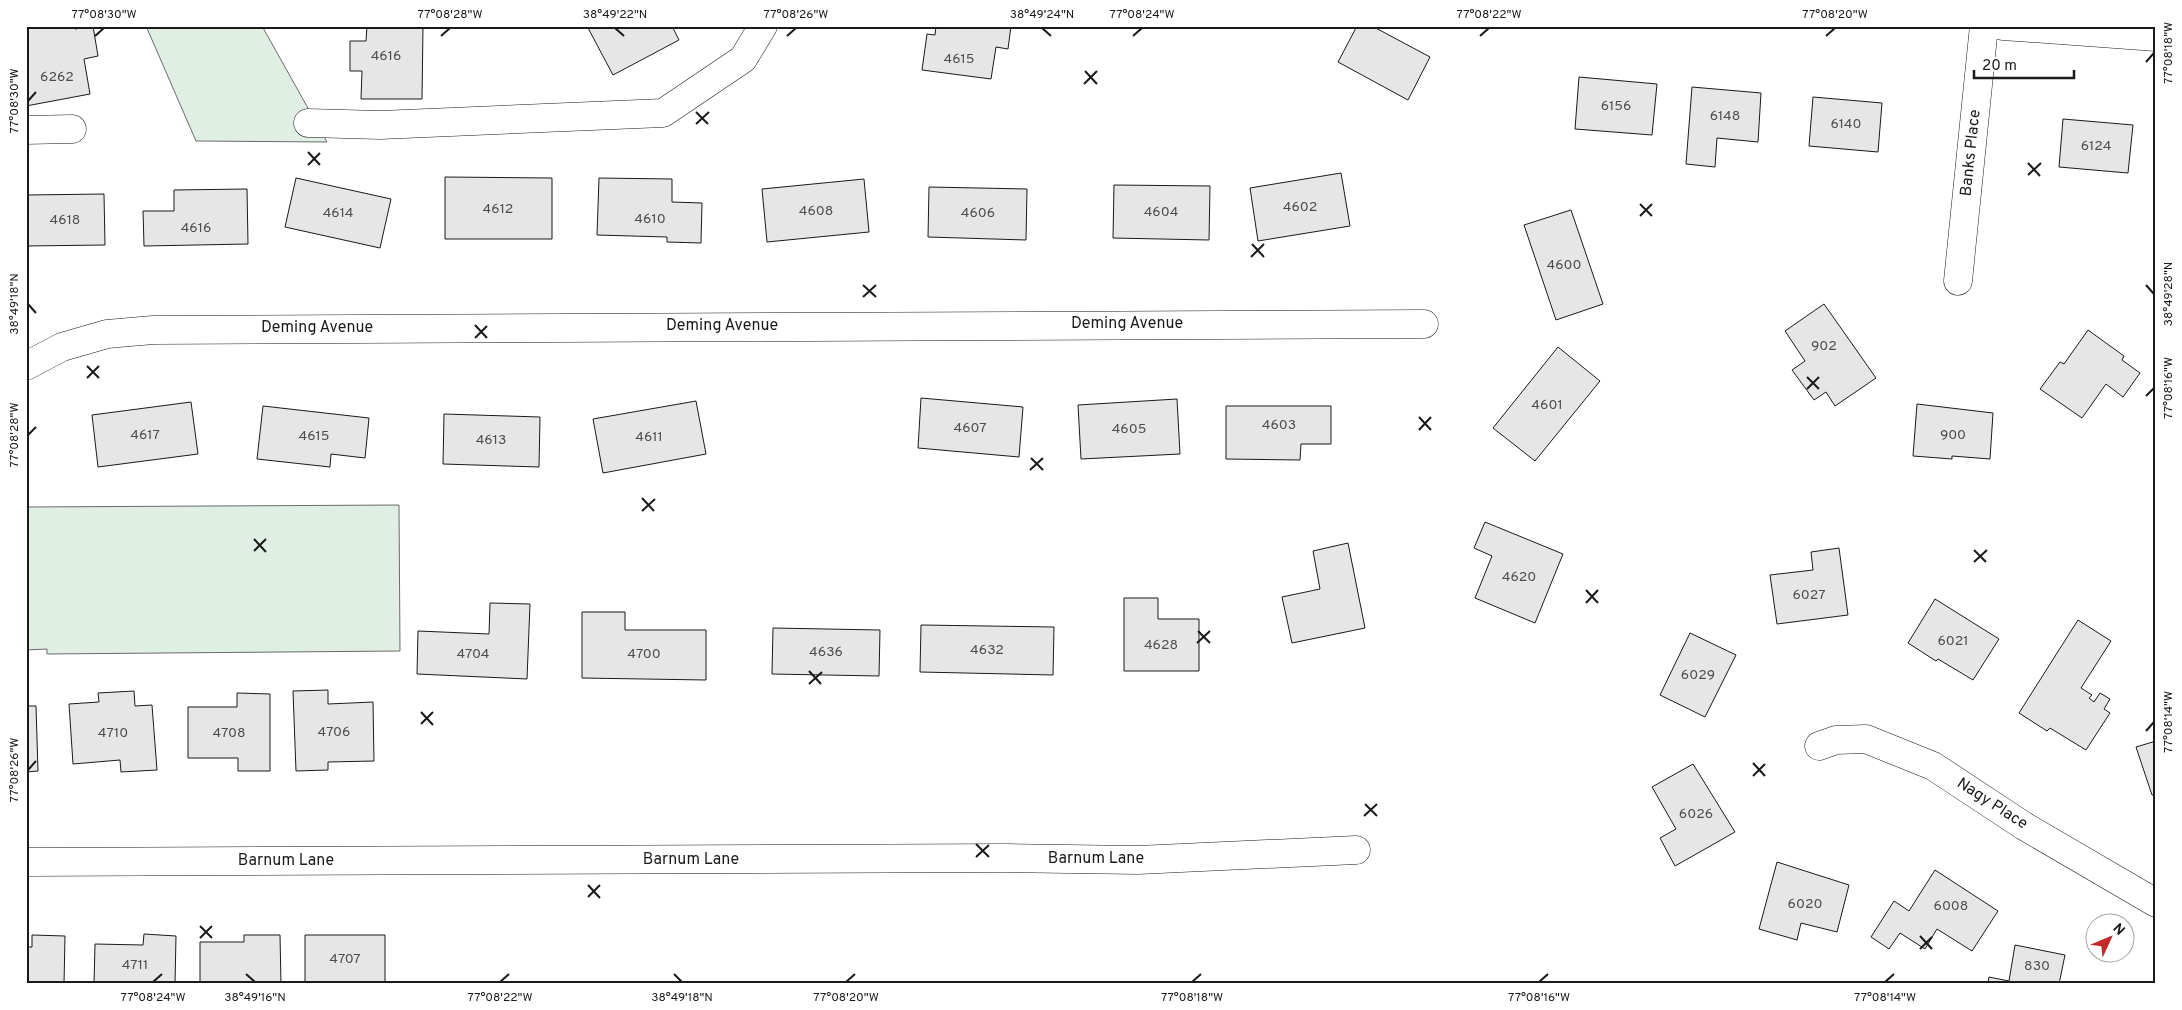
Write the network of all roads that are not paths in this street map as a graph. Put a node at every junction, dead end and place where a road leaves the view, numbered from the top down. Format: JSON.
{"nodes":[{"id":1,"x":762,"y":26,"type":"edge"},
{"id":2,"x":1984,"y":26,"type":"edge"},
{"id":3,"x":2004,"y":26,"type":"edge"},
{"id":4,"x":2156,"y":37,"type":"edge"},
{"id":5,"x":308,"y":123,"type":"dead end"},
{"id":6,"x":26,"y":130,"type":"edge"},
{"id":7,"x":72,"y":130,"type":"dead end"},
{"id":8,"x":1958,"y":281,"type":"dead end"},
{"id":9,"x":1424,"y":324,"type":"dead end"},
{"id":10,"x":26,"y":366,"type":"edge"},
{"id":11,"x":1819,"y":746,"type":"dead end"},
{"id":12,"x":1356,"y":850,"type":"dead end"},
{"id":13,"x":26,"y":862,"type":"edge"},
{"id":14,"x":2156,"y":903,"type":"edge"}],
"edges":[{"from":1,"to":5,"type":"street"},
{"from":2,"to":8,"type":"street","name":"Banks Place"},
{"from":3,"to":4,"type":"street"},
{"from":6,"to":7,"type":"street"},
{"from":9,"to":10,"type":"street","name":"Deming Avenue"},
{"from":11,"to":14,"type":"street","name":"Nagy Place"},
{"from":12,"to":13,"type":"street","name":"Barnum Lane"}]}
